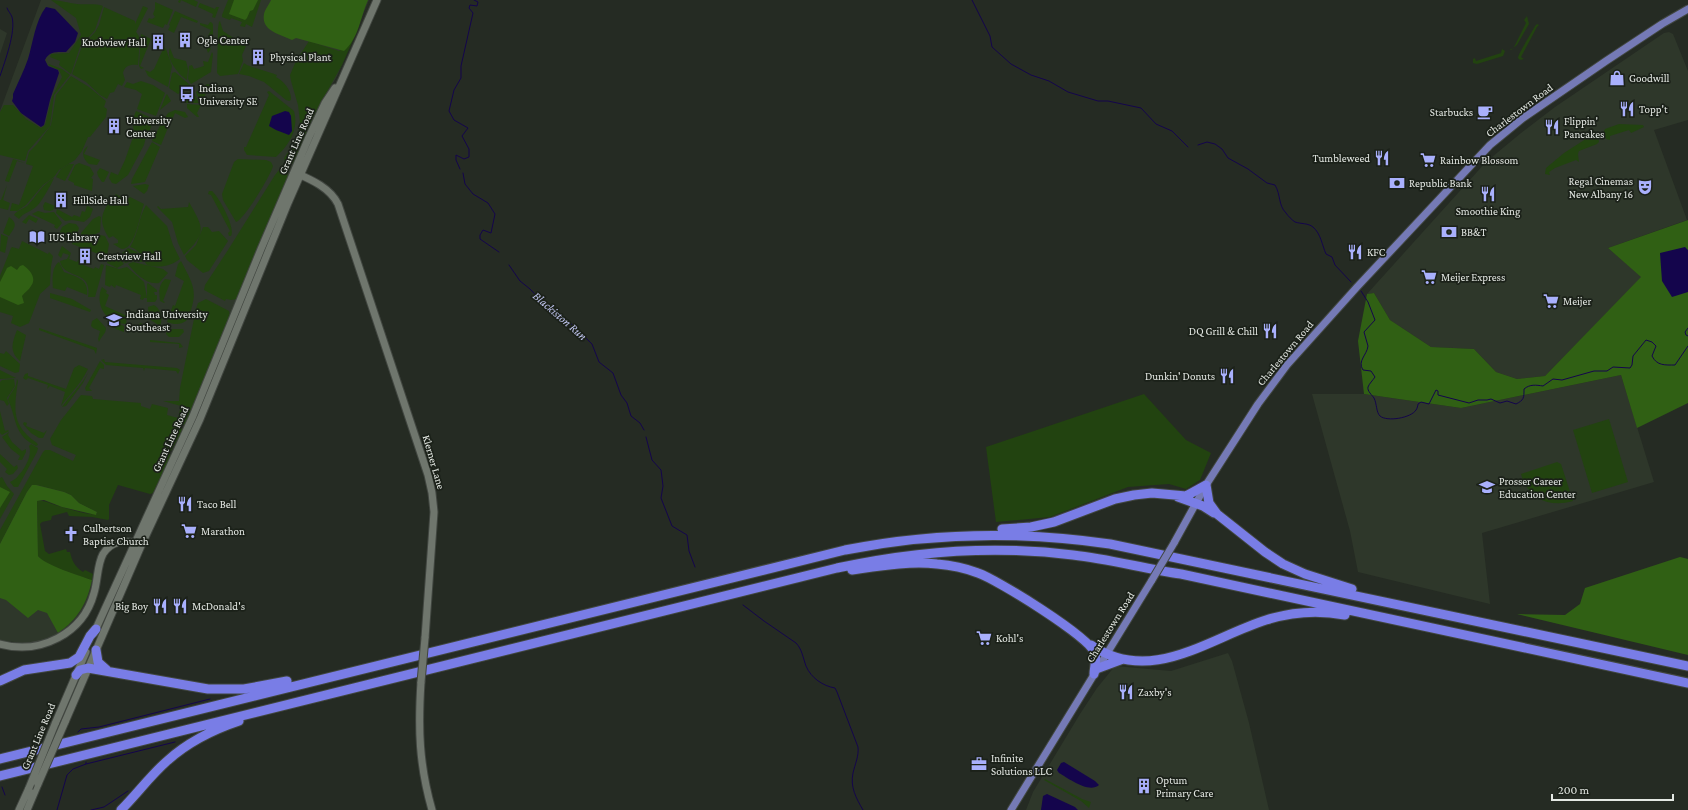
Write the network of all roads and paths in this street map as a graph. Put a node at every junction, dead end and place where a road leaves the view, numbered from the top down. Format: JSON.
{"nodes":[{"id":1,"x":377,"y":0,"type":"edge"},
{"id":2,"x":1688,"y":9,"type":"edge"},
{"id":3,"x":297,"y":173,"type":"junction"},
{"id":4,"x":1206,"y":485,"type":"junction"},
{"id":5,"x":1175,"y":496,"type":"junction"},
{"id":6,"x":1196,"y":504,"type":"junction"},
{"id":7,"x":1217,"y":514,"type":"junction"},
{"id":8,"x":937,"y":536,"type":"junction"},
{"id":9,"x":138,"y":544,"type":"junction"},
{"id":10,"x":760,"y":586,"type":"junction"},
{"id":11,"x":1477,"y":622,"type":"junction"},
{"id":12,"x":96,"y":629,"type":"junction"},
{"id":13,"x":1435,"y":629,"type":"junction"},
{"id":14,"x":1088,"y":643,"type":"junction"},
{"id":15,"x":0,"y":644,"type":"edge"},
{"id":16,"x":96,"y":650,"type":"junction"},
{"id":17,"x":1106,"y":653,"type":"junction"},
{"id":18,"x":1124,"y":659,"type":"junction"},
{"id":19,"x":67,"y":664,"type":"junction"},
{"id":20,"x":1688,"y":666,"type":"edge"},
{"id":21,"x":358,"y":669,"type":"junction"},
{"id":22,"x":107,"y":670,"type":"junction"},
{"id":23,"x":82,"y":671,"type":"junction"},
{"id":24,"x":1095,"y":672,"type":"junction"},
{"id":25,"x":0,"y":681,"type":"edge"},
{"id":26,"x":1688,"y":683,"type":"edge"},
{"id":27,"x":319,"y":696,"type":"junction"},
{"id":28,"x":0,"y":759,"type":"edge"},
{"id":29,"x":0,"y":776,"type":"edge"},
{"id":30,"x":18,"y":810,"type":"edge"},
{"id":31,"x":27,"y":810,"type":"edge"},
{"id":32,"x":121,"y":810,"type":"edge"},
{"id":33,"x":432,"y":810,"type":"edge"},
{"id":34,"x":1011,"y":810,"type":"edge"}],
"edges":[{"from":1,"to":3,"type":"main road","name":"Grant Line Road"},
{"from":2,"to":4,"type":"main road","name":"Charlestown Road"},
{"from":3,"to":9,"type":"main road","name":"Grant Line Road"},
{"from":3,"to":33,"type":"main road","name":"Klerner Lane","bridge":true},
{"from":4,"to":5,"type":"highway"},
{"from":4,"to":6,"type":"main road","name":"Charlestown Road"},
{"from":4,"to":7,"type":"highway"},
{"from":5,"to":6,"type":"highway"},
{"from":5,"to":8,"type":"highway"},
{"from":6,"to":7,"type":"highway"},
{"from":6,"to":17,"type":"main road","name":"Charlestown Road","bridge":true},
{"from":7,"to":11,"type":"highway"},
{"from":8,"to":11,"type":"highway"},
{"from":8,"to":21,"type":"highway"},
{"from":9,"to":12,"type":"main road","name":"Grant Line Road"},
{"from":9,"to":15,"type":"main road"},
{"from":9,"to":16,"type":"main road","name":"Grant Line Road"},
{"from":10,"to":13,"type":"highway"},
{"from":10,"to":14,"type":"highway"},
{"from":10,"to":27,"type":"highway"},
{"from":11,"to":20,"type":"highway"},
{"from":12,"to":19,"type":"highway"},
{"from":12,"to":23,"type":"main road","name":"Grant Line Road"},
{"from":13,"to":18,"type":"highway"},
{"from":13,"to":26,"type":"highway"},
{"from":14,"to":17,"type":"highway"},
{"from":14,"to":24,"type":"highway"},
{"from":16,"to":22,"type":"highway"},
{"from":16,"to":23,"type":"main road","name":"Grant Line Road"},
{"from":17,"to":18,"type":"highway"},
{"from":17,"to":24,"type":"main road","name":"Charlestown Road"},
{"from":18,"to":24,"type":"highway"},
{"from":19,"to":23,"type":"highway"},
{"from":19,"to":25,"type":"highway"},
{"from":21,"to":22,"type":"highway"},
{"from":21,"to":28,"type":"highway"},
{"from":22,"to":23,"type":"highway"},
{"from":23,"to":30,"type":"main road","name":"Grant Line Road","bridge":true},
{"from":23,"to":31,"type":"main road","name":"Grant Line Road","bridge":true},
{"from":24,"to":34,"type":"main road","name":"Charlestown Road"},
{"from":27,"to":29,"type":"highway"},
{"from":27,"to":32,"type":"highway"}]}
